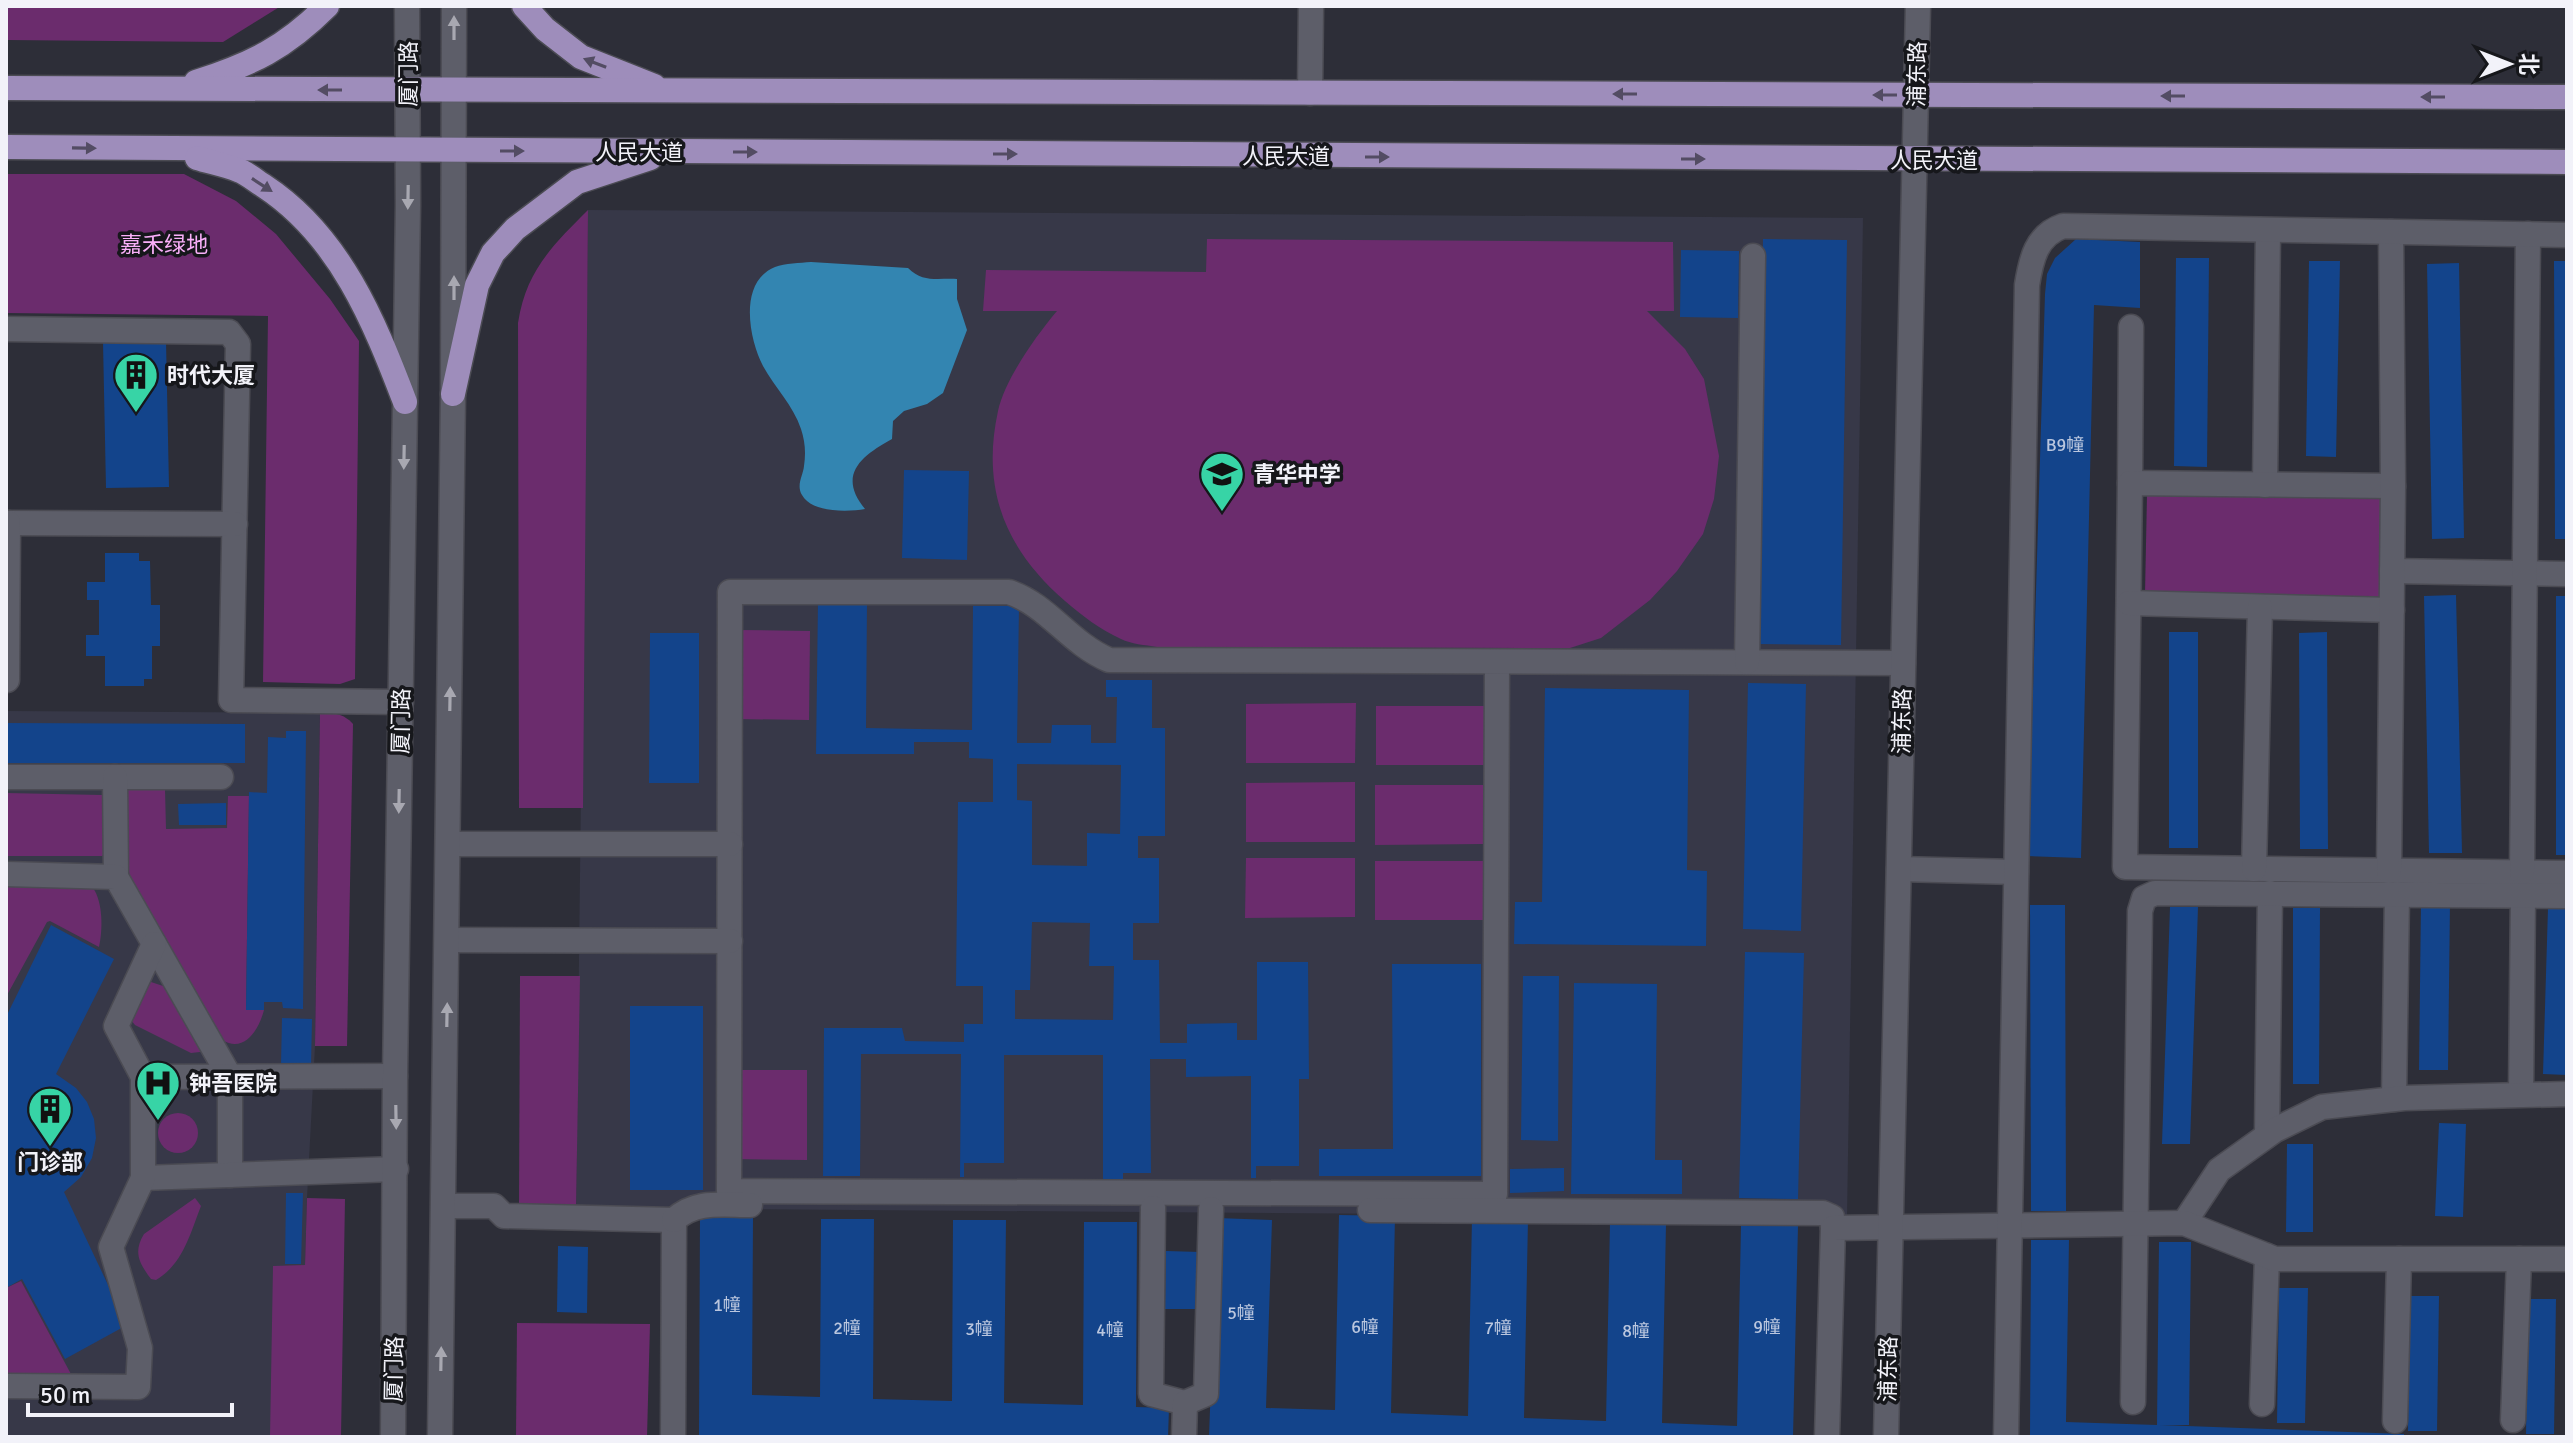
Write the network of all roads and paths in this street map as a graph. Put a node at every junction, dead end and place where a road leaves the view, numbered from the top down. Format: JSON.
{"nodes":[{"id":1,"x":327,"y":6,"type":"edge"},
{"id":2,"x":407,"y":6,"type":"edge"},
{"id":3,"x":454,"y":6,"type":"edge"},
{"id":4,"x":1311,"y":6,"type":"edge"},
{"id":5,"x":1918,"y":6,"type":"edge"},
{"id":6,"x":533,"y":9,"type":"edge"},
{"id":7,"x":6,"y":88,"type":"edge"},
{"id":8,"x":174,"y":89,"type":"junction"},
{"id":9,"x":455,"y":90,"type":"junction"},
{"id":10,"x":408,"y":91,"type":"junction"},
{"id":11,"x":667,"y":91,"type":"junction"},
{"id":12,"x":1310,"y":93,"type":"junction"},
{"id":13,"x":1917,"y":95,"type":"junction"},
{"id":14,"x":2567,"y":97,"type":"edge"},
{"id":15,"x":6,"y":147,"type":"edge"},
{"id":16,"x":164,"y":149,"type":"junction"},
{"id":17,"x":409,"y":151,"type":"junction"},
{"id":18,"x":455,"y":151,"type":"junction"},
{"id":19,"x":667,"y":152,"type":"junction"},
{"id":20,"x":1914,"y":160,"type":"junction"},
{"id":21,"x":2567,"y":162,"type":"edge"},
{"id":22,"x":2268,"y":231,"type":"junction"},
{"id":23,"x":2391,"y":232,"type":"junction"},
{"id":24,"x":2528,"y":234,"type":"junction"},
{"id":25,"x":2567,"y":235,"type":"edge"},
{"id":26,"x":1753,"y":256,"type":"dead end"},
{"id":27,"x":2131,"y":327,"type":"dead end"},
{"id":28,"x":6,"y":329,"type":"edge"},
{"id":29,"x":453,"y":394,"type":"junction"},
{"id":30,"x":405,"y":402,"type":"junction"},
{"id":31,"x":2130,"y":483,"type":"junction"},
{"id":32,"x":2265,"y":485,"type":"junction"},
{"id":33,"x":2393,"y":486,"type":"junction"},
{"id":34,"x":7,"y":523,"type":"edge"},
{"id":35,"x":235,"y":524,"type":"junction"},
{"id":36,"x":2392,"y":571,"type":"junction"},
{"id":37,"x":2525,"y":573,"type":"junction"},
{"id":38,"x":2567,"y":574,"type":"edge"},
{"id":39,"x":2129,"y":603,"type":"junction"},
{"id":40,"x":2260,"y":607,"type":"junction"},
{"id":41,"x":2392,"y":610,"type":"junction"},
{"id":42,"x":1497,"y":662,"type":"junction"},
{"id":43,"x":1747,"y":662,"type":"junction"},
{"id":44,"x":1903,"y":663,"type":"junction"},
{"id":45,"x":7,"y":680,"type":"edge"},
{"id":46,"x":401,"y":702,"type":"junction"},
{"id":47,"x":6,"y":777,"type":"edge"},
{"id":48,"x":115,"y":777,"type":"junction"},
{"id":49,"x":221,"y":777,"type":"dead end"},
{"id":50,"x":449,"y":844,"type":"junction"},
{"id":51,"x":730,"y":844,"type":"junction"},
{"id":52,"x":1899,"y":869,"type":"junction"},
{"id":53,"x":2254,"y":869,"type":"junction"},
{"id":54,"x":2389,"y":871,"type":"junction"},
{"id":55,"x":2016,"y":872,"type":"junction"},
{"id":56,"x":2567,"y":873,"type":"edge"},
{"id":57,"x":6,"y":874,"type":"edge"},
{"id":58,"x":116,"y":877,"type":"junction"},
{"id":59,"x":2522,"y":884,"type":"junction"},
{"id":60,"x":2270,"y":893,"type":"junction"},
{"id":61,"x":2397,"y":894,"type":"junction"},
{"id":62,"x":2567,"y":896,"type":"edge"},
{"id":63,"x":448,"y":940,"type":"junction"},
{"id":64,"x":730,"y":941,"type":"junction"},
{"id":65,"x":154,"y":944,"type":"junction"},
{"id":66,"x":395,"y":1076,"type":"junction"},
{"id":67,"x":143,"y":1077,"type":"junction"},
{"id":68,"x":230,"y":1077,"type":"junction"},
{"id":69,"x":2521,"y":1094,"type":"junction"},
{"id":70,"x":2567,"y":1094,"type":"edge"},
{"id":71,"x":2394,"y":1099,"type":"junction"},
{"id":72,"x":2267,"y":1135,"type":"junction"},
{"id":73,"x":396,"y":1169,"type":"junction"},
{"id":74,"x":230,"y":1175,"type":"junction"},
{"id":75,"x":143,"y":1178,"type":"junction"},
{"id":76,"x":444,"y":1206,"type":"junction"},
{"id":77,"x":1153,"y":1208,"type":"junction"},
{"id":78,"x":1211,"y":1209,"type":"junction"},
{"id":79,"x":674,"y":1220,"type":"junction"},
{"id":80,"x":2137,"y":1223,"type":"junction"},
{"id":81,"x":2184,"y":1223,"type":"junction"},
{"id":82,"x":2010,"y":1225,"type":"junction"},
{"id":83,"x":1891,"y":1226,"type":"junction"},
{"id":84,"x":1833,"y":1228,"type":"junction"},
{"id":85,"x":2267,"y":1256,"type":"junction"},
{"id":86,"x":2399,"y":1259,"type":"junction"},
{"id":87,"x":2519,"y":1259,"type":"junction"},
{"id":88,"x":2567,"y":1259,"type":"edge"},
{"id":89,"x":6,"y":1386,"type":"edge"},
{"id":90,"x":2133,"y":1402,"type":"dead end"},
{"id":91,"x":1185,"y":1403,"type":"junction"},
{"id":92,"x":2262,"y":1404,"type":"dead end"},
{"id":93,"x":2513,"y":1420,"type":"dead end"},
{"id":94,"x":2395,"y":1421,"type":"dead end"},
{"id":95,"x":393,"y":1437,"type":"edge"},
{"id":96,"x":440,"y":1437,"type":"edge"},
{"id":97,"x":673,"y":1437,"type":"edge"},
{"id":98,"x":1184,"y":1437,"type":"edge"},
{"id":99,"x":1827,"y":1437,"type":"edge"},
{"id":100,"x":1886,"y":1437,"type":"edge"},
{"id":101,"x":2006,"y":1437,"type":"edge"}],
"edges":[{"from":1,"to":8,"type":"main road"},
{"from":2,"to":10,"type":"street","name":"厦门路"},
{"from":9,"to":3,"type":"street","one_way":true},
{"from":4,"to":12,"type":"street"},
{"from":5,"to":13,"type":"street","name":"浦东路"},
{"from":11,"to":6,"type":"main road","one_way":true},
{"from":7,"to":8,"type":"main road"},
{"from":10,"to":8,"type":"main road","one_way":true},
{"from":9,"to":10,"type":"main road"},
{"from":9,"to":11,"type":"main road"},
{"from":9,"to":18,"type":"street"},
{"from":10,"to":17,"type":"street","name":"厦门路"},
{"from":11,"to":12,"type":"main road"},
{"from":13,"to":12,"type":"main road","one_way":true},
{"from":14,"to":13,"type":"main road","one_way":true},
{"from":13,"to":20,"type":"street","name":"浦东路"},
{"from":15,"to":16,"type":"main road","name":"人民大道","one_way":true},
{"from":16,"to":17,"type":"main road","name":"人民大道"},
{"from":16,"to":30,"type":"main road","one_way":true},
{"from":17,"to":18,"type":"main road","name":"人民大道"},
{"from":17,"to":30,"type":"street","name":"厦门路","one_way":true},
{"from":18,"to":19,"type":"main road","name":"人民大道","one_way":true},
{"from":29,"to":18,"type":"street","one_way":true},
{"from":19,"to":20,"type":"main road","name":"人民大道","one_way":true},
{"from":19,"to":29,"type":"main road"},
{"from":20,"to":21,"type":"main road","name":"人民大道"},
{"from":20,"to":44,"type":"street","name":"浦东路"},
{"from":22,"to":23,"type":"street"},
{"from":22,"to":32,"type":"street"},
{"from":22,"to":55,"type":"street"},
{"from":23,"to":24,"type":"street"},
{"from":23,"to":33,"type":"street"},
{"from":24,"to":25,"type":"street"},
{"from":24,"to":37,"type":"street"},
{"from":26,"to":43,"type":"street"},
{"from":27,"to":31,"type":"street"},
{"from":28,"to":35,"type":"street"},
{"from":50,"to":29,"type":"street","one_way":true},
{"from":30,"to":46,"type":"street","name":"厦门路","one_way":true},
{"from":31,"to":32,"type":"street"},
{"from":31,"to":39,"type":"street"},
{"from":32,"to":33,"type":"street"},
{"from":33,"to":36,"type":"street"},
{"from":34,"to":35,"type":"street"},
{"from":34,"to":45,"type":"street"},
{"from":35,"to":46,"type":"street"},
{"from":36,"to":37,"type":"street"},
{"from":36,"to":41,"type":"street"},
{"from":37,"to":38,"type":"street"},
{"from":37,"to":59,"type":"street"},
{"from":39,"to":40,"type":"street"},
{"from":39,"to":53,"type":"street"},
{"from":40,"to":41,"type":"street"},
{"from":40,"to":53,"type":"street"},
{"from":41,"to":54,"type":"street"},
{"from":42,"to":43,"type":"street"},
{"from":42,"to":51,"type":"street"},
{"from":42,"to":64,"type":"street"},
{"from":43,"to":44,"type":"street"},
{"from":44,"to":52,"type":"street","name":"浦东路"},
{"from":46,"to":66,"type":"street","name":"厦门路","one_way":true},
{"from":47,"to":48,"type":"street"},
{"from":48,"to":49,"type":"street"},
{"from":48,"to":58,"type":"street"},
{"from":50,"to":51,"type":"street"},
{"from":50,"to":63,"type":"street"},
{"from":51,"to":64,"type":"street"},
{"from":52,"to":55,"type":"street"},
{"from":52,"to":83,"type":"street","name":"浦东路"},
{"from":53,"to":54,"type":"street"},
{"from":54,"to":59,"type":"street"},
{"from":55,"to":82,"type":"street"},
{"from":56,"to":59,"type":"street"},
{"from":57,"to":58,"type":"street"},
{"from":58,"to":65,"type":"street"},
{"from":59,"to":61,"type":"street"},
{"from":59,"to":62,"type":"street"},
{"from":59,"to":69,"type":"street"},
{"from":60,"to":61,"type":"street"},
{"from":60,"to":72,"type":"street"},
{"from":60,"to":80,"type":"street"},
{"from":61,"to":71,"type":"street"},
{"from":63,"to":64,"type":"street"},
{"from":76,"to":63,"type":"street","one_way":true},
{"from":65,"to":67,"type":"street"},
{"from":65,"to":68,"type":"street"},
{"from":66,"to":68,"type":"street"},
{"from":66,"to":73,"type":"street","name":"厦门路","one_way":true},
{"from":67,"to":68,"type":"street"},
{"from":67,"to":75,"type":"street"},
{"from":68,"to":74,"type":"street"},
{"from":69,"to":70,"type":"street"},
{"from":69,"to":71,"type":"street"},
{"from":71,"to":72,"type":"street"},
{"from":72,"to":81,"type":"street"},
{"from":73,"to":74,"type":"street"},
{"from":73,"to":95,"type":"street","name":"厦门路"},
{"from":74,"to":75,"type":"street"},
{"from":75,"to":89,"type":"street"},
{"from":76,"to":79,"type":"street"},
{"from":96,"to":76,"type":"street","one_way":true},
{"from":77,"to":78,"type":"street"},
{"from":77,"to":79,"type":"street"},
{"from":77,"to":91,"type":"street"},
{"from":78,"to":84,"type":"street"},
{"from":78,"to":91,"type":"street"},
{"from":79,"to":97,"type":"street"},
{"from":80,"to":81,"type":"street"},
{"from":80,"to":82,"type":"street"},
{"from":80,"to":90,"type":"street"},
{"from":81,"to":85,"type":"street"},
{"from":82,"to":83,"type":"street"},
{"from":82,"to":101,"type":"street"},
{"from":83,"to":84,"type":"street"},
{"from":83,"to":100,"type":"street","name":"浦东路"},
{"from":84,"to":99,"type":"street"},
{"from":85,"to":86,"type":"street"},
{"from":85,"to":92,"type":"street"},
{"from":86,"to":87,"type":"street"},
{"from":86,"to":94,"type":"street"},
{"from":87,"to":88,"type":"street"},
{"from":87,"to":93,"type":"street"},
{"from":91,"to":98,"type":"street"}]}
